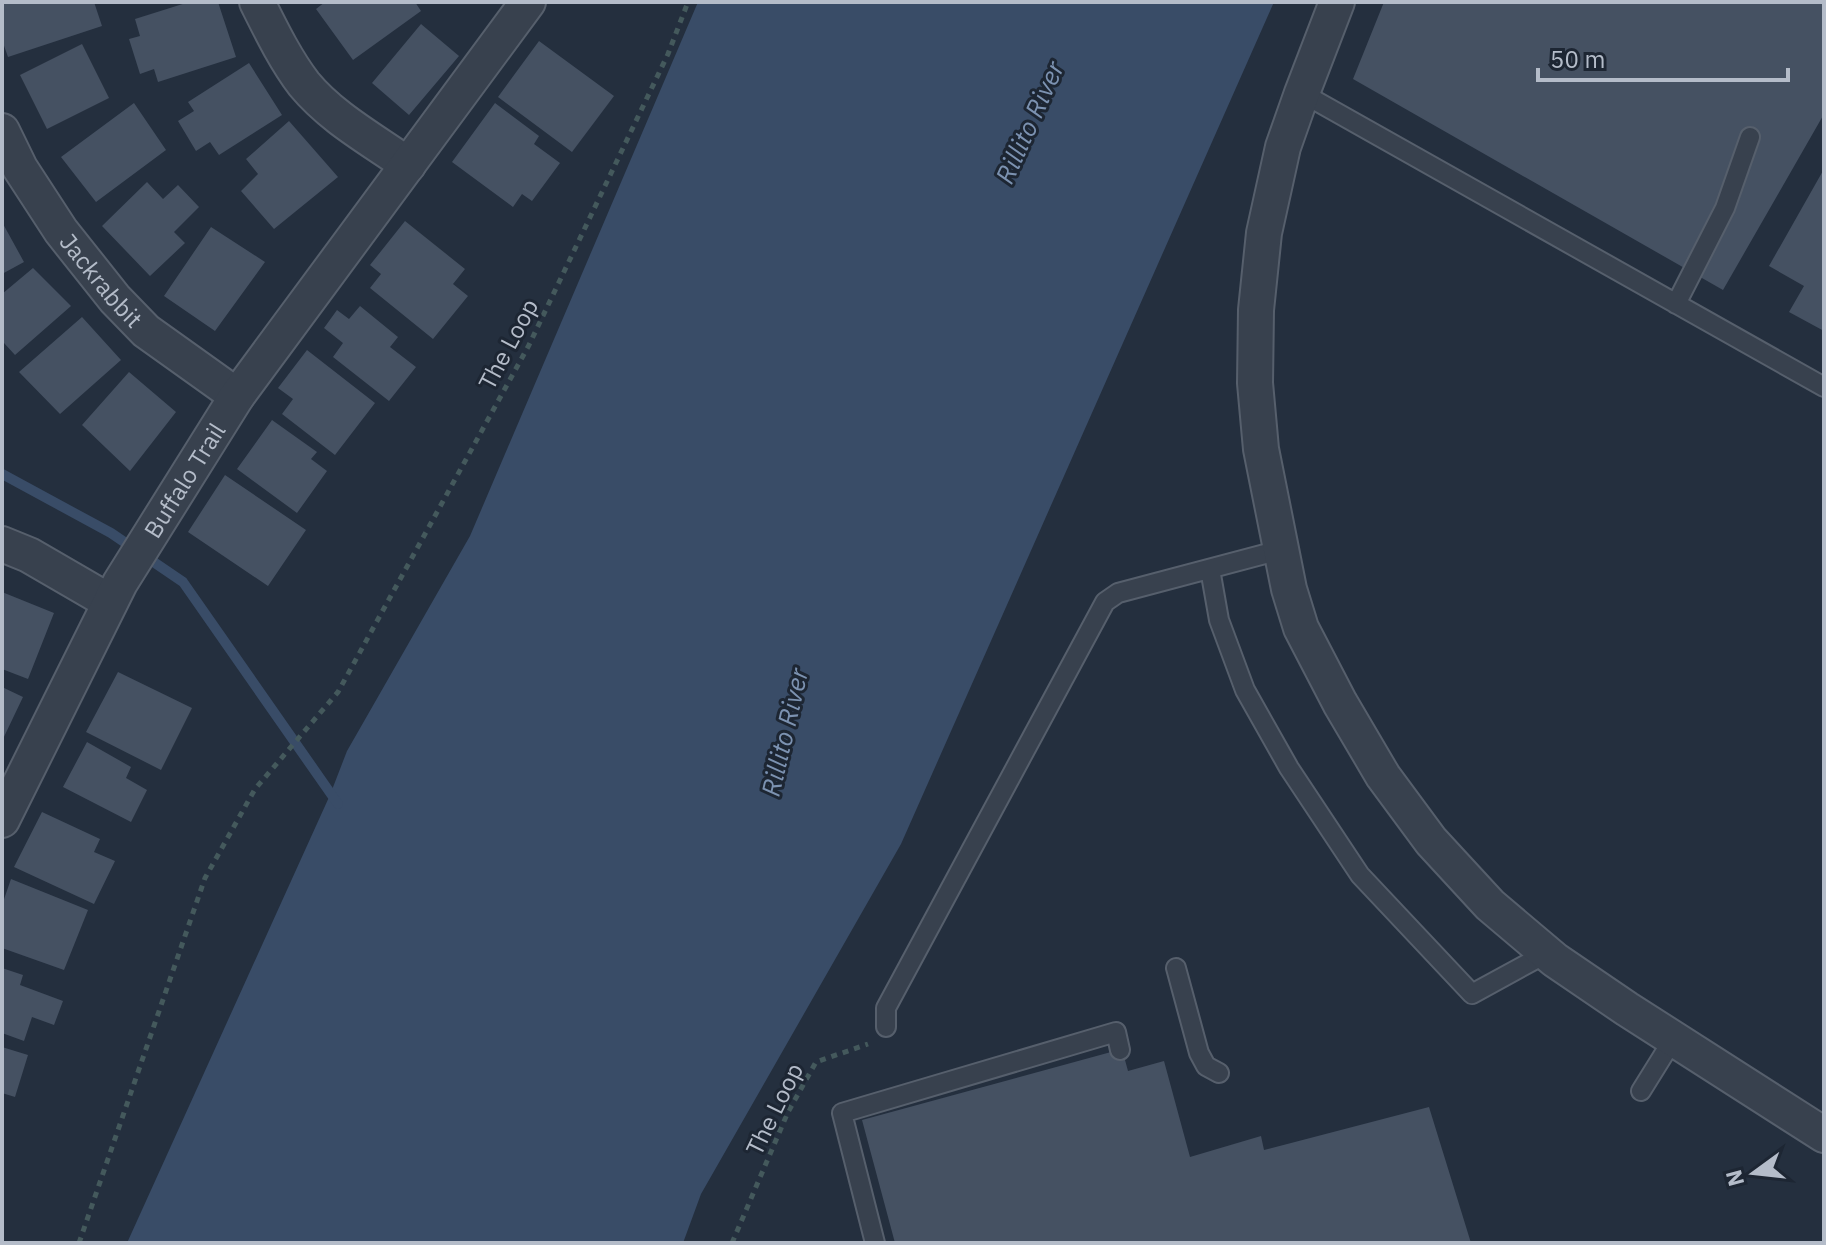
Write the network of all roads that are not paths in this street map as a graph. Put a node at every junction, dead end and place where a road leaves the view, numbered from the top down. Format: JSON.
{"nodes":[{"id":1,"x":257,"y":2,"type":"edge"},
{"id":2,"x":528,"y":2,"type":"edge"},
{"id":3,"x":1337,"y":2,"type":"edge"},
{"id":4,"x":1302,"y":93,"type":"junction"},
{"id":5,"x":2,"y":131,"type":"edge"},
{"id":6,"x":1750,"y":137,"type":"dead end"},
{"id":7,"x":408,"y":165,"type":"junction"},
{"id":8,"x":1676,"y":304,"type":"junction"},
{"id":9,"x":1824,"y":387,"type":"edge"},
{"id":10,"x":237,"y":396,"type":"junction"},
{"id":11,"x":2,"y":544,"type":"edge"},
{"id":12,"x":1280,"y":550,"type":"junction"},
{"id":13,"x":1210,"y":569,"type":"junction"},
{"id":14,"x":115,"y":592,"type":"junction"},
{"id":15,"x":2,"y":820,"type":"edge"},
{"id":16,"x":1547,"y":953,"type":"junction"},
{"id":17,"x":1176,"y":968,"type":"dead end"},
{"id":18,"x":881,"y":1034,"type":"road end"},
{"id":19,"x":1674,"y":1038,"type":"junction"},
{"id":20,"x":1120,"y":1050,"type":"dead end"},
{"id":21,"x":1219,"y":1073,"type":"dead end"},
{"id":22,"x":1641,"y":1091,"type":"dead end"},
{"id":23,"x":1824,"y":1135,"type":"edge"},
{"id":24,"x":875,"y":1243,"type":"edge"}],
"edges":[{"from":1,"to":7,"type":"street"},
{"from":2,"to":7,"type":"street","name":"Buffalo Trail"},
{"from":3,"to":4,"type":"street"},
{"from":4,"to":8,"type":"lane"},
{"from":4,"to":12,"type":"street"},
{"from":5,"to":10,"type":"street","name":"Jackrabbit"},
{"from":6,"to":8,"type":"lane"},
{"from":7,"to":10,"type":"street","name":"Buffalo Trail"},
{"from":8,"to":9,"type":"lane"},
{"from":10,"to":14,"type":"street","name":"Buffalo Trail"},
{"from":11,"to":14,"type":"street"},
{"from":12,"to":13,"type":"lane"},
{"from":12,"to":16,"type":"street"},
{"from":13,"to":16,"type":"lane"},
{"from":13,"to":18,"type":"lane"},
{"from":14,"to":15,"type":"street","name":"Buffalo Trail"},
{"from":16,"to":19,"type":"street"},
{"from":17,"to":21,"type":"lane"},
{"from":19,"to":22,"type":"lane"},
{"from":19,"to":23,"type":"street"},
{"from":20,"to":24,"type":"lane"}]}
